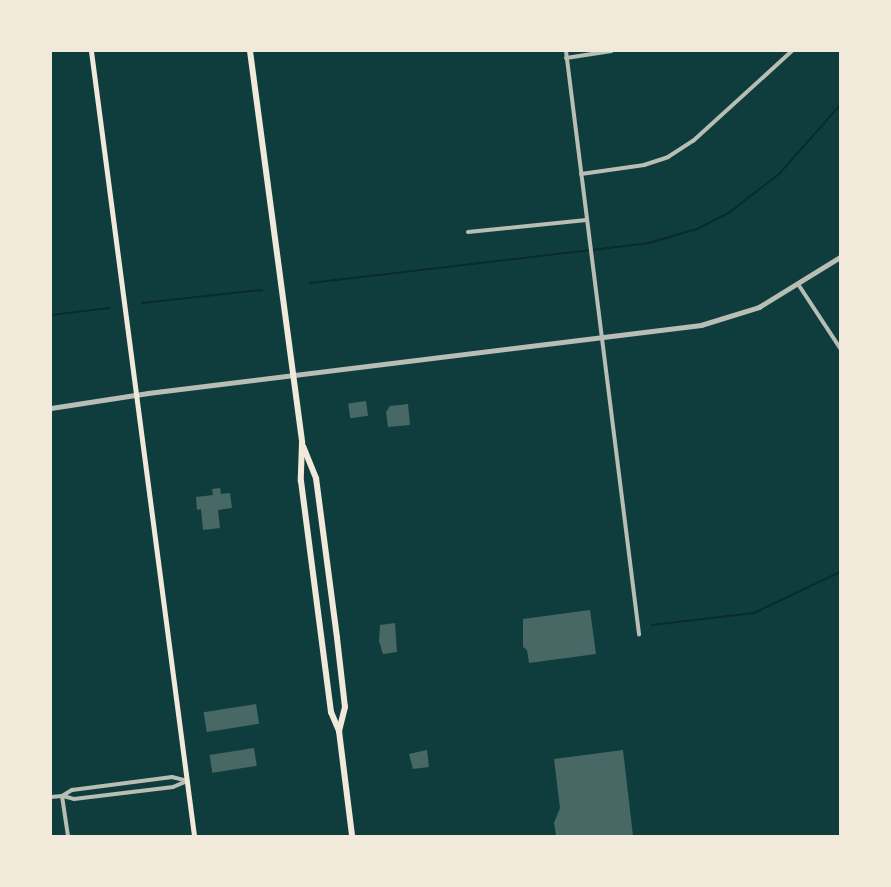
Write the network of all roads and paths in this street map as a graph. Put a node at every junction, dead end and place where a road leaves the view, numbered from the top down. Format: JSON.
{"nodes":[{"id":1,"x":92,"y":51,"type":"edge"},
{"id":2,"x":250,"y":51,"type":"edge"},
{"id":3,"x":566,"y":51,"type":"edge"},
{"id":4,"x":611,"y":51,"type":"edge"},
{"id":5,"x":792,"y":51,"type":"edge"},
{"id":6,"x":566,"y":58,"type":"junction"},
{"id":7,"x":581,"y":174,"type":"junction"},
{"id":8,"x":586,"y":220,"type":"junction"},
{"id":9,"x":468,"y":232,"type":"dead end"},
{"id":10,"x":840,"y":256,"type":"edge"},
{"id":11,"x":798,"y":284,"type":"junction"},
{"id":12,"x":601,"y":338,"type":"junction"},
{"id":13,"x":840,"y":348,"type":"edge"},
{"id":14,"x":294,"y":375,"type":"junction"},
{"id":15,"x":135,"y":395,"type":"junction"},
{"id":16,"x":51,"y":408,"type":"edge"},
{"id":17,"x":302,"y":443,"type":"junction"},
{"id":18,"x":639,"y":634,"type":"dead end"},
{"id":19,"x":339,"y":731,"type":"junction"},
{"id":20,"x":188,"y":781,"type":"junction"},
{"id":21,"x":62,"y":796,"type":"junction"},
{"id":22,"x":51,"y":797,"type":"edge"},
{"id":23,"x":68,"y":836,"type":"edge"},
{"id":24,"x":194,"y":836,"type":"edge"},
{"id":25,"x":352,"y":836,"type":"edge"}],
"edges":[{"from":1,"to":15,"type":"main road"},
{"from":2,"to":14,"type":"highway"},
{"from":3,"to":6,"type":"street"},
{"from":4,"to":6,"type":"street"},
{"from":5,"to":7,"type":"street"},
{"from":6,"to":7,"type":"street"},
{"from":7,"to":8,"type":"street"},
{"from":8,"to":9,"type":"street"},
{"from":8,"to":12,"type":"street"},
{"from":10,"to":11,"type":"street"},
{"from":11,"to":12,"type":"street"},
{"from":11,"to":13,"type":"street"},
{"from":12,"to":14,"type":"street"},
{"from":12,"to":18,"type":"street"},
{"from":14,"to":15,"type":"street"},
{"from":14,"to":17,"type":"highway"},
{"from":15,"to":16,"type":"street"},
{"from":15,"to":20,"type":"main road"},
{"from":17,"to":19,"type":"highway"},
{"from":17,"to":19,"type":"highway"},
{"from":19,"to":25,"type":"highway"},
{"from":20,"to":21,"type":"street"},
{"from":20,"to":21,"type":"street"},
{"from":20,"to":24,"type":"main road"},
{"from":21,"to":22,"type":"street"},
{"from":21,"to":23,"type":"street"}]}
